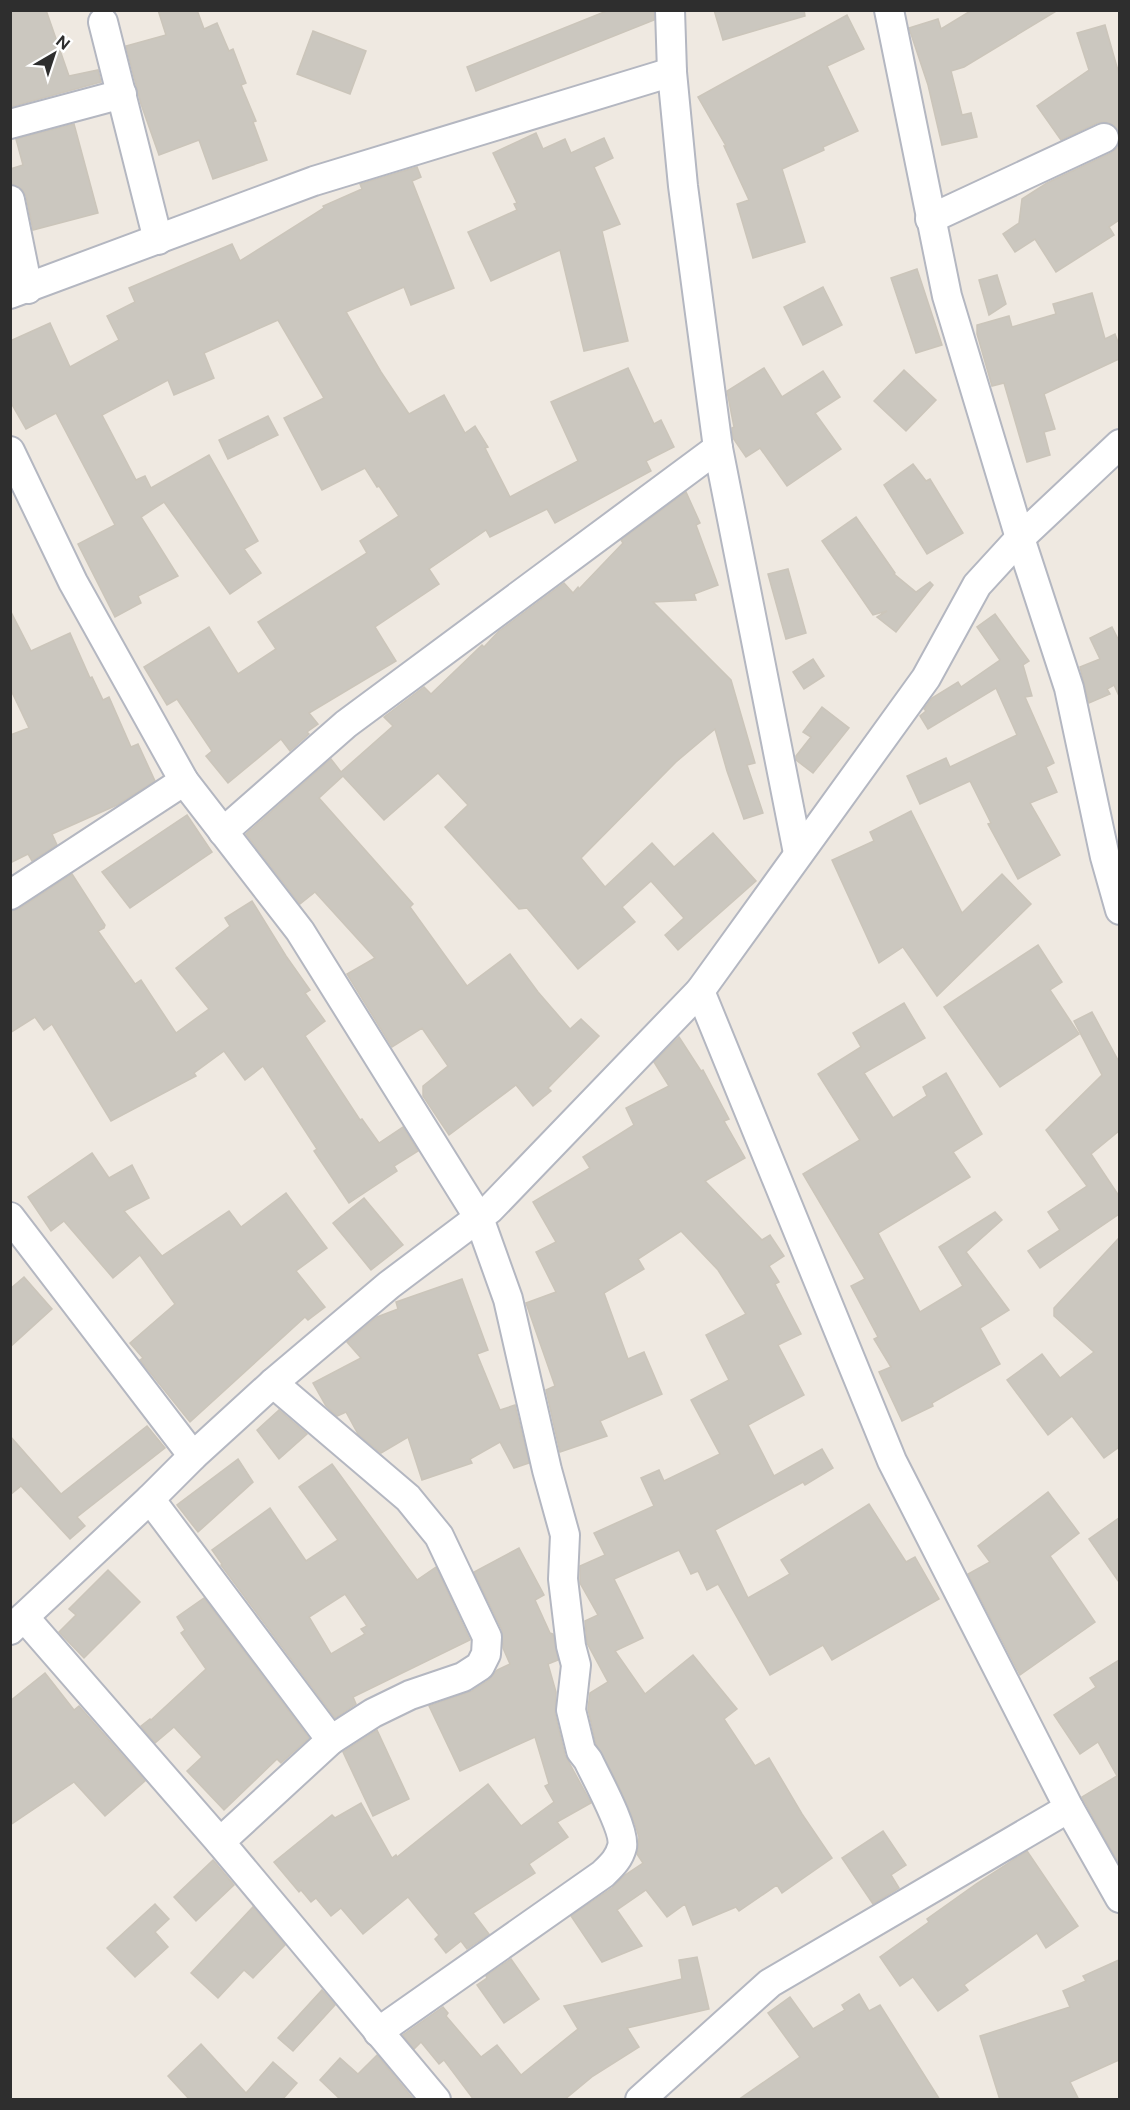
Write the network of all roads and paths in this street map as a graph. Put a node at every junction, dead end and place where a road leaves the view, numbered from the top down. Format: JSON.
{"nodes":[{"id":1,"x":670,"y":10,"type":"edge"},
{"id":2,"x":889,"y":10,"type":"edge"},
{"id":3,"x":104,"y":22,"type":"dead end"},
{"id":4,"x":672,"y":72,"type":"junction"},
{"id":5,"x":122,"y":94,"type":"junction"},
{"id":6,"x":10,"y":124,"type":"edge"},
{"id":7,"x":1104,"y":138,"type":"dead end"},
{"id":8,"x":10,"y":200,"type":"edge"},
{"id":9,"x":930,"y":219,"type":"junction"},
{"id":10,"x":158,"y":240,"type":"junction"},
{"id":11,"x":19,"y":292,"type":"edge"},
{"id":12,"x":1119,"y":444,"type":"edge"},
{"id":13,"x":718,"y":448,"type":"junction"},
{"id":14,"x":10,"y":451,"type":"edge"},
{"id":15,"x":1020,"y":538,"type":"junction"},
{"id":16,"x":184,"y":781,"type":"junction"},
{"id":17,"x":222,"y":832,"type":"junction"},
{"id":18,"x":1112,"y":851,"type":"edge"},
{"id":19,"x":798,"y":853,"type":"junction"},
{"id":20,"x":10,"y":895,"type":"edge"},
{"id":21,"x":1119,"y":910,"type":"edge"},
{"id":22,"x":700,"y":991,"type":"junction"},
{"id":23,"x":10,"y":1217,"type":"edge"},
{"id":24,"x":479,"y":1218,"type":"junction"},
{"id":25,"x":273,"y":1383,"type":"junction"},
{"id":26,"x":193,"y":1456,"type":"junction"},
{"id":27,"x":150,"y":1499,"type":"junction"},
{"id":28,"x":17,"y":1623,"type":"edge"},
{"id":29,"x":331,"y":1740,"type":"junction"},
{"id":30,"x":1070,"y":1808,"type":"junction"},
{"id":31,"x":220,"y":1842,"type":"junction"},
{"id":32,"x":1119,"y":1898,"type":"edge"},
{"id":33,"x":378,"y":2032,"type":"junction"},
{"id":34,"x":436,"y":2100,"type":"edge"},
{"id":35,"x":640,"y":2100,"type":"edge"}],
"edges":[{"from":1,"to":4,"type":"street"},
{"from":2,"to":9,"type":"street"},
{"from":3,"to":5,"type":"street"},
{"from":4,"to":10,"type":"street"},
{"from":4,"to":13,"type":"street"},
{"from":5,"to":6,"type":"street"},
{"from":5,"to":10,"type":"street"},
{"from":7,"to":9,"type":"street"},
{"from":8,"to":11,"type":"street"},
{"from":9,"to":15,"type":"street"},
{"from":10,"to":11,"type":"street"},
{"from":12,"to":15,"type":"street"},
{"from":13,"to":17,"type":"street"},
{"from":13,"to":19,"type":"street"},
{"from":14,"to":16,"type":"street"},
{"from":15,"to":18,"type":"street"},
{"from":15,"to":19,"type":"street"},
{"from":16,"to":17,"type":"street"},
{"from":16,"to":20,"type":"street"},
{"from":17,"to":24,"type":"street"},
{"from":18,"to":21,"type":"street"},
{"from":19,"to":22,"type":"street"},
{"from":22,"to":24,"type":"street"},
{"from":22,"to":30,"type":"street"},
{"from":23,"to":26,"type":"street"},
{"from":24,"to":25,"type":"street"},
{"from":24,"to":33,"type":"street"},
{"from":25,"to":26,"type":"street"},
{"from":25,"to":29,"type":"street"},
{"from":26,"to":27,"type":"street"},
{"from":27,"to":28,"type":"street"},
{"from":27,"to":29,"type":"street"},
{"from":28,"to":31,"type":"street"},
{"from":29,"to":31,"type":"street"},
{"from":30,"to":32,"type":"street"},
{"from":30,"to":35,"type":"street"},
{"from":31,"to":33,"type":"street"},
{"from":33,"to":34,"type":"street"}]}
